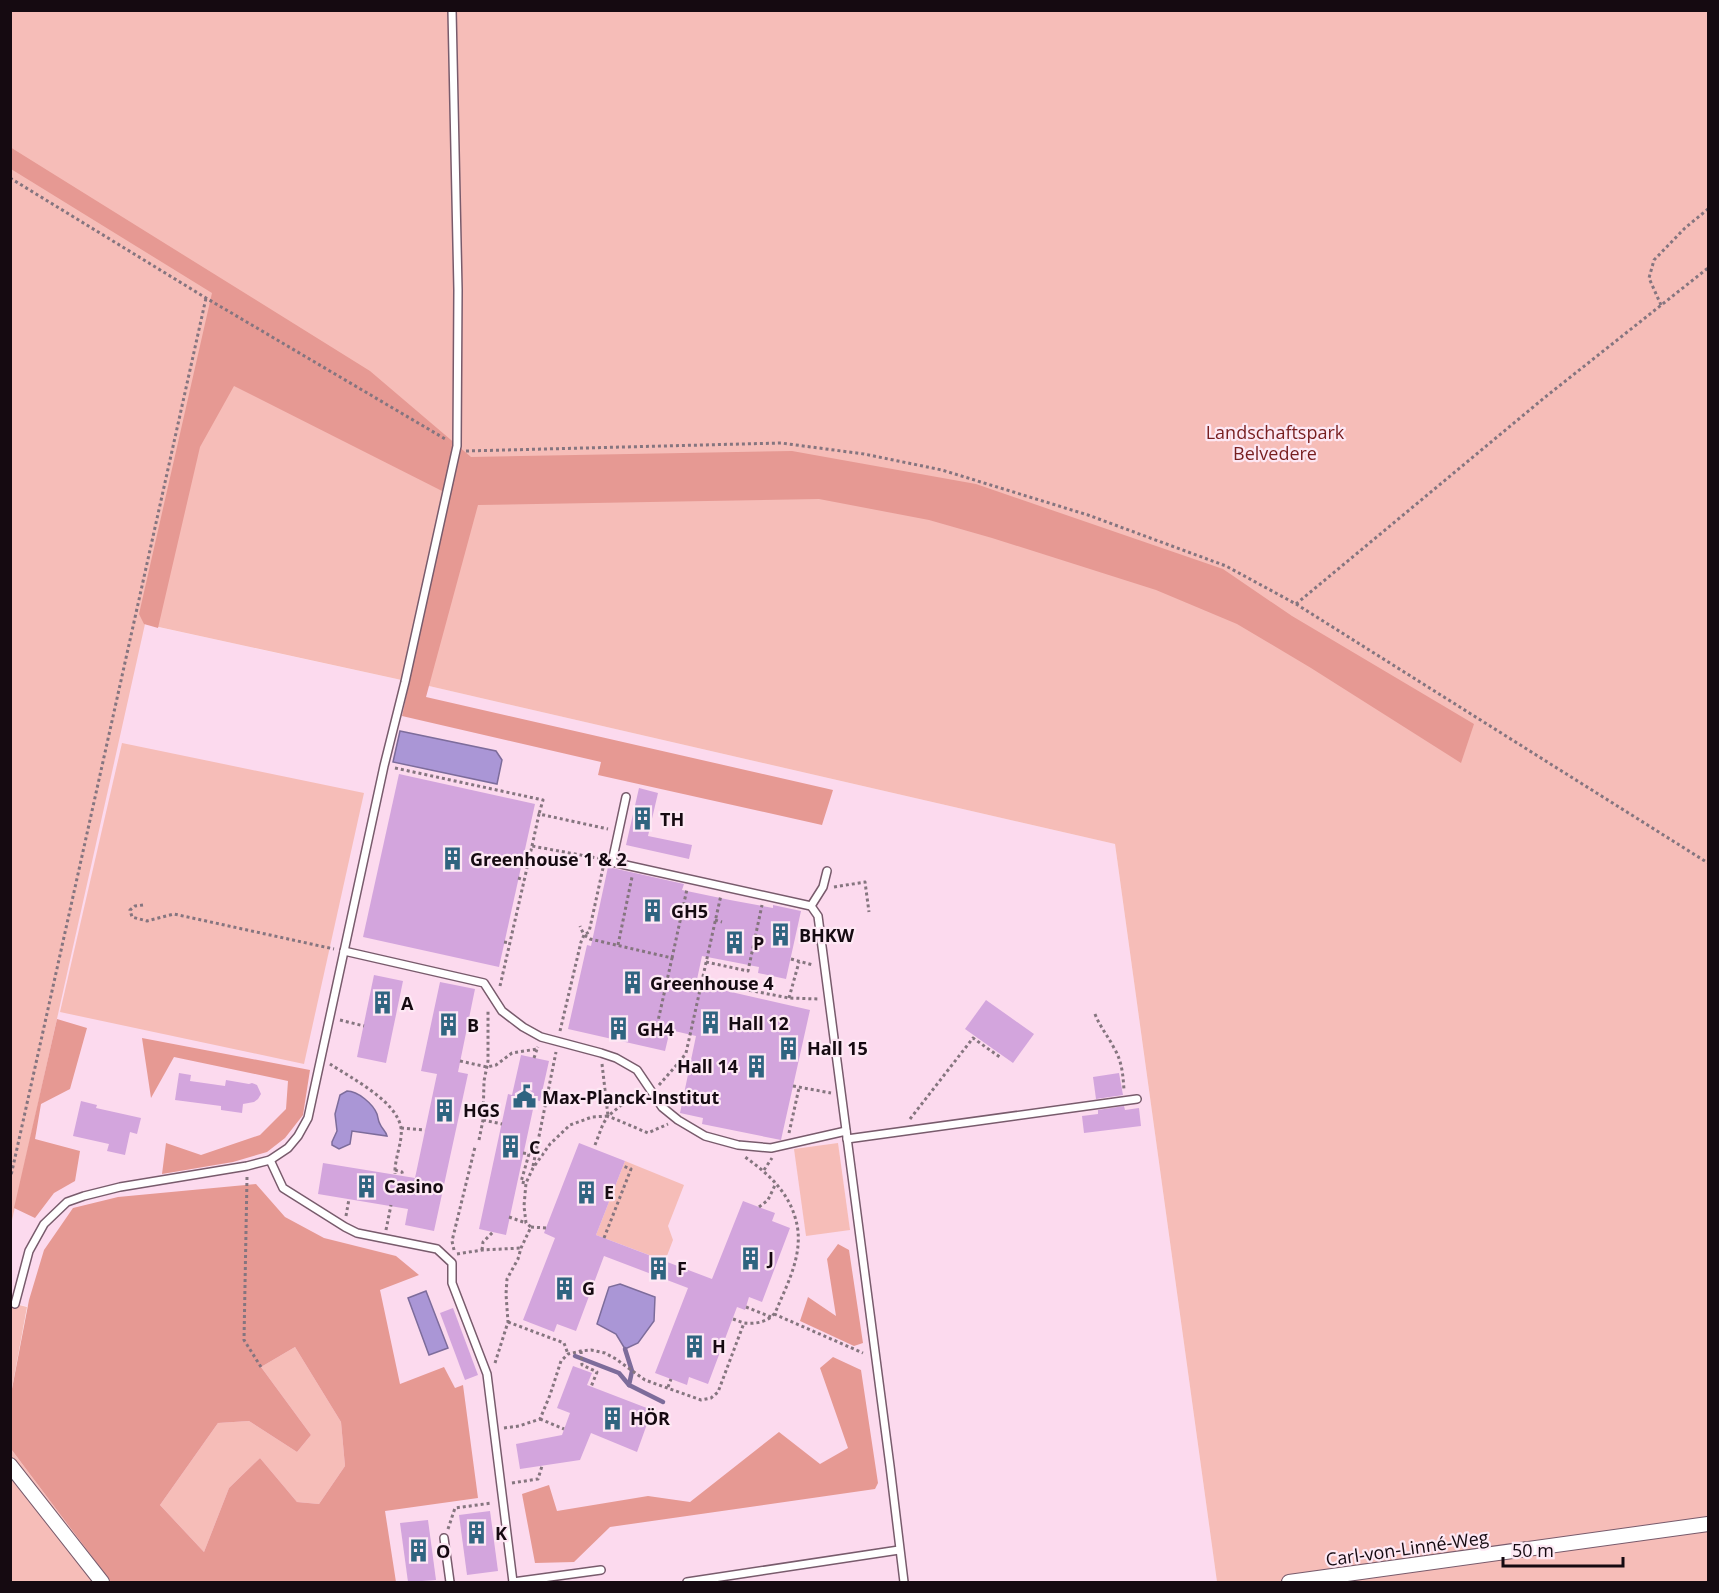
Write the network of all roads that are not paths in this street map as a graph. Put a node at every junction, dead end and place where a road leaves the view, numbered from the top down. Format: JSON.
{"nodes":[{"id":1,"x":452,"y":10,"type":"edge"},
{"id":2,"x":626,"y":797,"type":"dead end"},
{"id":3,"x":827,"y":871,"type":"dead end"},
{"id":4,"x":811,"y":906,"type":"junction"},
{"id":5,"x":344,"y":951,"type":"junction"},
{"id":6,"x":1137,"y":1099,"type":"dead end"},
{"id":7,"x":847,"y":1135,"type":"junction"},
{"id":8,"x":270,"y":1160,"type":"junction"},
{"id":9,"x":15,"y":1304,"type":"dead end"},
{"id":10,"x":10,"y":1465,"type":"edge"},
{"id":11,"x":1708,"y":1524,"type":"edge"},
{"id":12,"x":444,"y":1538,"type":"road end"},
{"id":13,"x":899,"y":1550,"type":"junction"},
{"id":14,"x":601,"y":1570,"type":"dead end"},
{"id":15,"x":102,"y":1582,"type":"edge"},
{"id":16,"x":450,"y":1582,"type":"edge"},
{"id":17,"x":513,"y":1582,"type":"edge"},
{"id":18,"x":687,"y":1582,"type":"edge"},
{"id":19,"x":904,"y":1582,"type":"edge"},
{"id":20,"x":1289,"y":1582,"type":"edge"}],
"edges":[{"from":1,"to":5,"type":"lane"},
{"from":2,"to":4,"type":"lane"},
{"from":3,"to":4,"type":"lane"},
{"from":4,"to":7,"type":"lane"},
{"from":5,"to":7,"type":"lane"},
{"from":5,"to":8,"type":"lane"},
{"from":6,"to":7,"type":"lane"},
{"from":7,"to":13,"type":"lane"},
{"from":8,"to":9,"type":"lane"},
{"from":8,"to":17,"type":"lane"},
{"from":10,"to":15,"type":"street"},
{"from":11,"to":20,"type":"street","name":"Carl-von-Linné-Weg"},
{"from":12,"to":16,"type":"lane"},
{"from":13,"to":18,"type":"lane"},
{"from":13,"to":19,"type":"lane"},
{"from":14,"to":17,"type":"lane"}]}
